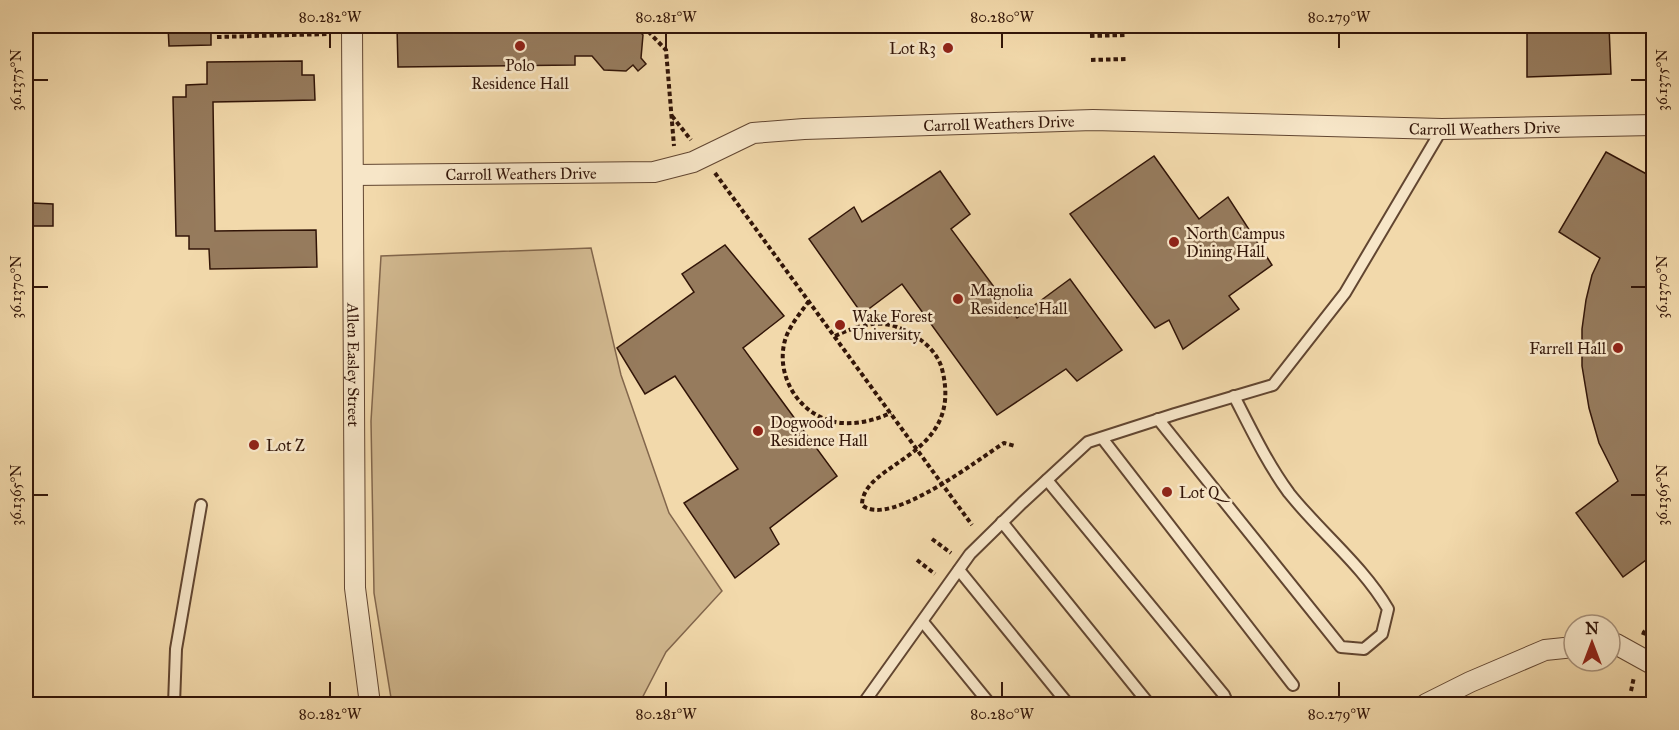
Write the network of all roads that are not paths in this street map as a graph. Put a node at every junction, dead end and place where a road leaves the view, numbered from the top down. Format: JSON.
{"nodes":[{"id":1,"x":352,"y":26,"type":"edge"},
{"id":2,"x":1653,"y":126,"type":"edge"},
{"id":3,"x":1442,"y":129,"type":"junction"},
{"id":4,"x":353,"y":175,"type":"junction"},
{"id":5,"x":1234,"y":396,"type":"junction"},
{"id":6,"x":1158,"y":419,"type":"junction"},
{"id":7,"x":1102,"y":438,"type":"junction"},
{"id":8,"x":1047,"y":480,"type":"junction"},
{"id":9,"x":201,"y":505,"type":"dead end"},
{"id":10,"x":1002,"y":522,"type":"junction"},
{"id":11,"x":959,"y":570,"type":"junction"},
{"id":12,"x":923,"y":622,"type":"junction"},
{"id":13,"x":1622,"y":647,"type":"edge"},
{"id":14,"x":1562,"y":648,"type":"edge"},
{"id":15,"x":1653,"y":664,"type":"edge"},
{"id":16,"x":1293,"y":685,"type":"dead end"},
{"id":17,"x":174,"y":705,"type":"edge"},
{"id":18,"x":370,"y":705,"type":"edge"},
{"id":19,"x":863,"y":705,"type":"edge"},
{"id":20,"x":990,"y":705,"type":"edge"},
{"id":21,"x":1068,"y":705,"type":"edge"},
{"id":22,"x":1149,"y":705,"type":"edge"},
{"id":23,"x":1228,"y":705,"type":"edge"},
{"id":24,"x":1426,"y":705,"type":"edge"}],
"edges":[{"from":1,"to":4,"type":"street","name":"Allen Easley Street"},
{"from":2,"to":3,"type":"street","name":"Carroll Weathers Drive"},
{"from":3,"to":4,"type":"street","name":"Carroll Weathers Drive"},
{"from":3,"to":5,"type":"lane"},
{"from":4,"to":18,"type":"street","name":"Allen Easley Street"},
{"from":5,"to":6,"type":"lane"},
{"from":5,"to":6,"type":"lane"},
{"from":6,"to":7,"type":"lane"},
{"from":7,"to":8,"type":"lane"},
{"from":7,"to":16,"type":"lane"},
{"from":8,"to":10,"type":"lane"},
{"from":8,"to":23,"type":"lane"},
{"from":9,"to":17,"type":"lane"},
{"from":10,"to":11,"type":"lane"},
{"from":10,"to":22,"type":"lane"},
{"from":11,"to":12,"type":"lane"},
{"from":11,"to":21,"type":"lane"},
{"from":12,"to":19,"type":"lane"},
{"from":12,"to":20,"type":"lane"},
{"from":13,"to":15,"type":"street"},
{"from":14,"to":24,"type":"street"}]}
